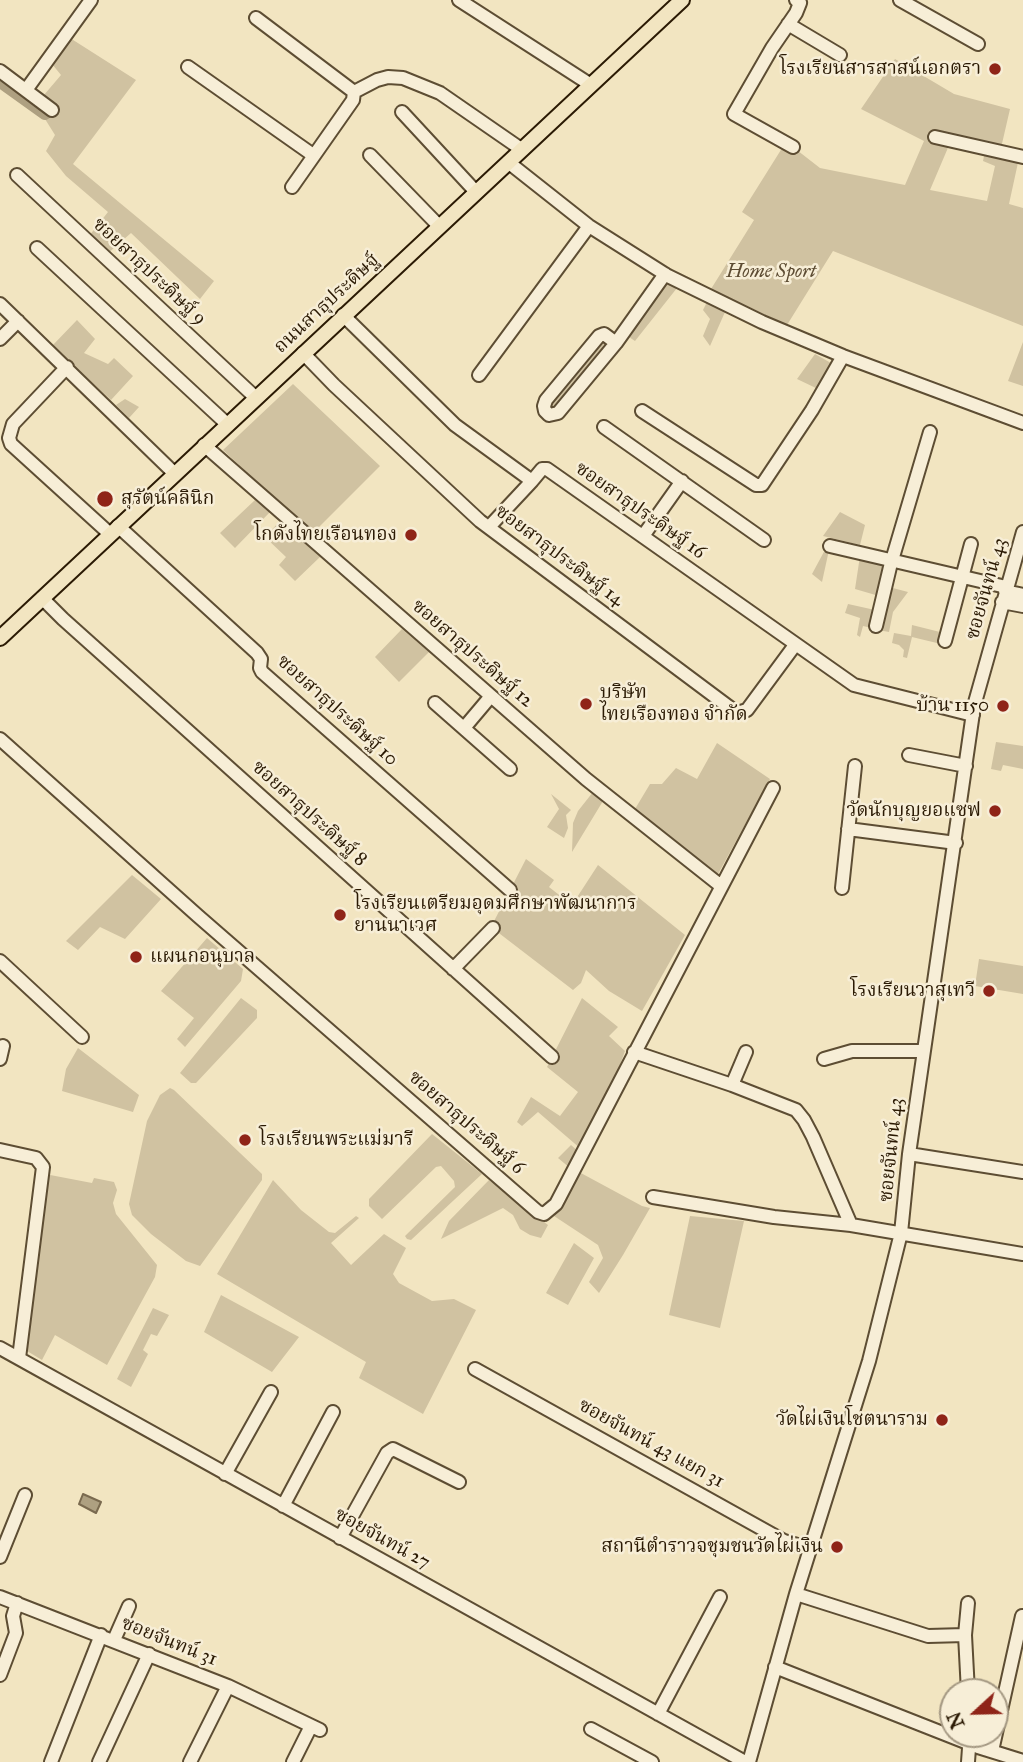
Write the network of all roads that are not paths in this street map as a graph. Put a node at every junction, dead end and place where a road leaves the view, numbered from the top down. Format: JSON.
{"nodes":[{"id":1,"x":91,"y":0,"type":"edge"},
{"id":2,"x":460,"y":0,"type":"edge"},
{"id":3,"x":682,"y":0,"type":"edge"},
{"id":4,"x":796,"y":0,"type":"edge"},
{"id":5,"x":900,"y":0,"type":"edge"},
{"id":6,"x":256,"y":18,"type":"dead end"},
{"id":7,"x":788,"y":24,"type":"junction"},
{"id":8,"x":978,"y":44,"type":"dead end"},
{"id":9,"x":840,"y":55,"type":"dead end"},
{"id":10,"x":188,"y":67,"type":"dead end"},
{"id":11,"x":0,"y":71,"type":"edge"},
{"id":12,"x":591,"y":85,"type":"junction"},
{"id":13,"x":26,"y":90,"type":"junction"},
{"id":14,"x":354,"y":92,"type":"junction"},
{"id":15,"x":52,"y":110,"type":"dead end"},
{"id":16,"x":402,"y":112,"type":"dead end"},
{"id":17,"x":935,"y":137,"type":"dead end"},
{"id":18,"x":793,"y":147,"type":"dead end"},
{"id":19,"x":521,"y":149,"type":"junction"},
{"id":20,"x":313,"y":155,"type":"junction"},
{"id":21,"x":370,"y":155,"type":"dead end"},
{"id":22,"x":1023,"y":157,"type":"edge"},
{"id":23,"x":508,"y":162,"type":"junction"},
{"id":24,"x":17,"y":175,"type":"dead end"},
{"id":25,"x":292,"y":187,"type":"dead end"},
{"id":26,"x":475,"y":192,"type":"junction"},
{"id":27,"x":439,"y":226,"type":"junction"},
{"id":28,"x":589,"y":226,"type":"junction"},
{"id":29,"x":37,"y":248,"type":"dead end"},
{"id":30,"x":665,"y":274,"type":"junction"},
{"id":31,"x":0,"y":304,"type":"edge"},
{"id":32,"x":343,"y":315,"type":"junction"},
{"id":33,"x":18,"y":321,"type":"junction"},
{"id":34,"x":0,"y":339,"type":"edge"},
{"id":35,"x":616,"y":342,"type":"junction"},
{"id":36,"x":303,"y":353,"type":"junction"},
{"id":37,"x":843,"y":356,"type":"junction"},
{"id":38,"x":66,"y":367,"type":"junction"},
{"id":39,"x":479,"y":375,"type":"dead end"},
{"id":40,"x":255,"y":397,"type":"junction"},
{"id":41,"x":642,"y":411,"type":"dead end"},
{"id":42,"x":1023,"y":422,"type":"edge"},
{"id":43,"x":227,"y":424,"type":"junction"},
{"id":44,"x":604,"y":427,"type":"dead end"},
{"id":45,"x":930,"y":432,"type":"dead end"},
{"id":46,"x":205,"y":445,"type":"junction"},
{"id":47,"x":174,"y":473,"type":"junction"},
{"id":48,"x":531,"y":481,"type":"junction"},
{"id":49,"x":682,"y":481,"type":"junction"},
{"id":50,"x":489,"y":527,"type":"junction"},
{"id":51,"x":114,"y":530,"type":"junction"},
{"id":52,"x":1023,"y":532,"type":"edge"},
{"id":53,"x":643,"y":536,"type":"junction"},
{"id":54,"x":764,"y":540,"type":"dead end"},
{"id":55,"x":971,"y":544,"type":"dead end"},
{"id":56,"x":830,"y":546,"type":"dead end"},
{"id":57,"x":892,"y":559,"type":"junction"},
{"id":58,"x":963,"y":576,"type":"junction"},
{"id":59,"x":1004,"y":593,"type":"junction"},
{"id":60,"x":1023,"y":595,"type":"edge"},
{"id":61,"x":43,"y":598,"type":"junction"},
{"id":62,"x":1023,"y":606,"type":"edge"},
{"id":63,"x":876,"y":626,"type":"dead end"},
{"id":64,"x":0,"y":638,"type":"edge"},
{"id":65,"x":945,"y":641,"type":"dead end"},
{"id":66,"x":795,"y":645,"type":"junction"},
{"id":67,"x":491,"y":696,"type":"junction"},
{"id":68,"x":435,"y":703,"type":"dead end"},
{"id":69,"x":973,"y":715,"type":"junction"},
{"id":70,"x":464,"y":728,"type":"junction"},
{"id":71,"x":0,"y":739,"type":"edge"},
{"id":72,"x":909,"y":755,"type":"dead end"},
{"id":73,"x":856,"y":766,"type":"dead end"},
{"id":74,"x":966,"y":766,"type":"junction"},
{"id":75,"x":510,"y":769,"type":"dead end"},
{"id":76,"x":773,"y":788,"type":"dead end"},
{"id":77,"x":848,"y":829,"type":"junction"},
{"id":78,"x":956,"y":843,"type":"junction"},
{"id":79,"x":720,"y":886,"type":"junction"},
{"id":80,"x":842,"y":888,"type":"dead end"},
{"id":81,"x":510,"y":890,"type":"dead end"},
{"id":82,"x":493,"y":928,"type":"dead end"},
{"id":83,"x":0,"y":961,"type":"edge"},
{"id":84,"x":453,"y":969,"type":"junction"},
{"id":85,"x":82,"y":1037,"type":"dead end"},
{"id":86,"x":923,"y":1051,"type":"junction"},
{"id":87,"x":634,"y":1052,"type":"junction"},
{"id":88,"x":746,"y":1052,"type":"dead end"},
{"id":89,"x":552,"y":1057,"type":"dead end"},
{"id":90,"x":824,"y":1059,"type":"dead end"},
{"id":91,"x":732,"y":1085,"type":"junction"},
{"id":92,"x":0,"y":1150,"type":"edge"},
{"id":93,"x":909,"y":1154,"type":"junction"},
{"id":94,"x":1023,"y":1172,"type":"edge"},
{"id":95,"x":653,"y":1197,"type":"dead end"},
{"id":96,"x":850,"y":1225,"type":"junction"},
{"id":97,"x":901,"y":1233,"type":"junction"},
{"id":98,"x":1023,"y":1254,"type":"edge"},
{"id":99,"x":0,"y":1348,"type":"edge"},
{"id":100,"x":19,"y":1358,"type":"junction"},
{"id":101,"x":475,"y":1368,"type":"dead end"},
{"id":102,"x":271,"y":1392,"type":"dead end"},
{"id":103,"x":333,"y":1412,"type":"dead end"},
{"id":104,"x":225,"y":1474,"type":"junction"},
{"id":105,"x":459,"y":1482,"type":"dead end"},
{"id":106,"x":25,"y":1495,"type":"dead end"},
{"id":107,"x":283,"y":1506,"type":"junction"},
{"id":108,"x":340,"y":1538,"type":"junction"},
{"id":109,"x":810,"y":1549,"type":"junction"},
{"id":110,"x":0,"y":1557,"type":"edge"},
{"id":111,"x":796,"y":1594,"type":"junction"},
{"id":112,"x":720,"y":1597,"type":"dead end"},
{"id":113,"x":8,"y":1600,"type":"edge"},
{"id":114,"x":968,"y":1603,"type":"dead end"},
{"id":115,"x":129,"y":1606,"type":"dead end"},
{"id":116,"x":0,"y":1612,"type":"edge"},
{"id":117,"x":1021,"y":1616,"type":"edge"},
{"id":118,"x":965,"y":1635,"type":"junction"},
{"id":119,"x":108,"y":1637,"type":"junction"},
{"id":120,"x":149,"y":1654,"type":"junction"},
{"id":121,"x":775,"y":1667,"type":"junction"},
{"id":122,"x":0,"y":1675,"type":"edge"},
{"id":123,"x":967,"y":1678,"type":"edge"},
{"id":124,"x":228,"y":1686,"type":"junction"},
{"id":125,"x":657,"y":1714,"type":"junction"},
{"id":126,"x":939,"y":1727,"type":"edge"},
{"id":127,"x":592,"y":1729,"type":"dead end"},
{"id":128,"x":987,"y":1748,"type":"edge"},
{"id":129,"x":992,"y":1751,"type":"junction"},
{"id":130,"x":1023,"y":1761,"type":"edge"},
{"id":131,"x":51,"y":1762,"type":"edge"},
{"id":132,"x":99,"y":1762,"type":"edge"},
{"id":133,"x":190,"y":1762,"type":"edge"},
{"id":134,"x":293,"y":1762,"type":"edge"},
{"id":135,"x":652,"y":1762,"type":"edge"},
{"id":136,"x":747,"y":1762,"type":"edge"}],
"edges":[{"from":1,"to":13,"type":"street"},
{"from":2,"to":12,"type":"street"},
{"from":3,"to":12,"type":"main road","name":"ถนนสาธุประดิษฐ์"},
{"from":4,"to":7,"type":"street"},
{"from":5,"to":8,"type":"street"},
{"from":6,"to":14,"type":"street"},
{"from":7,"to":9,"type":"street"},
{"from":7,"to":18,"type":"street"},
{"from":10,"to":20,"type":"street"},
{"from":11,"to":13,"type":"street"},
{"from":12,"to":19,"type":"main road","name":"ถนนสาธุประดิษฐ์"},
{"from":13,"to":15,"type":"street"},
{"from":14,"to":19,"type":"street"},
{"from":14,"to":20,"type":"street"},
{"from":16,"to":26,"type":"street"},
{"from":17,"to":22,"type":"street"},
{"from":19,"to":23,"type":"main road","name":"ถนนสาธุประดิษฐ์"},
{"from":20,"to":25,"type":"street"},
{"from":21,"to":27,"type":"street"},
{"from":23,"to":26,"type":"main road","name":"ถนนสาธุประดิษฐ์"},
{"from":23,"to":28,"type":"street"},
{"from":24,"to":40,"type":"street","name":"ซอยสาธุประดิษฐ์ 9"},
{"from":26,"to":27,"type":"main road","name":"ถนนสาธุประดิษฐ์"},
{"from":27,"to":32,"type":"main road","name":"ถนนสาธุประดิษฐ์"},
{"from":28,"to":30,"type":"street"},
{"from":28,"to":39,"type":"street"},
{"from":29,"to":43,"type":"street"},
{"from":30,"to":35,"type":"street"},
{"from":30,"to":37,"type":"street"},
{"from":31,"to":33,"type":"street"},
{"from":32,"to":36,"type":"main road","name":"ถนนสาธุประดิษฐ์"},
{"from":32,"to":48,"type":"street"},
{"from":33,"to":34,"type":"street"},
{"from":33,"to":38,"type":"street"},
{"from":35,"to":35,"type":"street"},
{"from":36,"to":40,"type":"main road","name":"ถนนสาธุประดิษฐ์"},
{"from":36,"to":50,"type":"street","name":"ซอยสาธุประดิษฐ์ 14"},
{"from":37,"to":41,"type":"street"},
{"from":37,"to":42,"type":"street"},
{"from":38,"to":47,"type":"street"},
{"from":38,"to":51,"type":"street","name":"ซอยสาธุประดิษฐ์ 10"},
{"from":40,"to":43,"type":"main road","name":"ถนนสาธุประดิษฐ์"},
{"from":43,"to":46,"type":"main road","name":"ถนนสาธุประดิษฐ์"},
{"from":44,"to":49,"type":"street"},
{"from":45,"to":57,"type":"street"},
{"from":46,"to":47,"type":"main road","name":"ถนนสาธุประดิษฐ์"},
{"from":46,"to":67,"type":"street","name":"ซอยสาธุประดิษฐ์ 12"},
{"from":47,"to":51,"type":"main road","name":"ถนนสาธุประดิษฐ์"},
{"from":48,"to":50,"type":"street"},
{"from":48,"to":53,"type":"street","name":"ซอยสาธุประดิษฐ์ 16"},
{"from":49,"to":53,"type":"street"},
{"from":49,"to":54,"type":"street"},
{"from":50,"to":66,"type":"street","name":"ซอยสาธุประดิษฐ์ 14"},
{"from":51,"to":61,"type":"main road","name":"ถนนสาธุประดิษฐ์"},
{"from":51,"to":81,"type":"street","name":"ซอยสาธุประดิษฐ์ 10"},
{"from":52,"to":59,"type":"street","name":"ซอยจันทน์ 43"},
{"from":53,"to":66,"type":"street","name":"ซอยสาธุประดิษฐ์ 16"},
{"from":55,"to":58,"type":"street"},
{"from":56,"to":57,"type":"street"},
{"from":57,"to":58,"type":"street"},
{"from":57,"to":63,"type":"street"},
{"from":58,"to":59,"type":"street"},
{"from":58,"to":65,"type":"street"},
{"from":59,"to":60,"type":"street"},
{"from":59,"to":62,"type":"street"},
{"from":59,"to":69,"type":"street","name":"ซอยจันทน์ 43"},
{"from":61,"to":64,"type":"main road","name":"ถนนสาธุประดิษฐ์"},
{"from":61,"to":84,"type":"street","name":"ซอยสาธุประดิษฐ์ 8"},
{"from":66,"to":69,"type":"street","name":"ซอยสาธุประดิษฐ์ 16"},
{"from":67,"to":70,"type":"street"},
{"from":67,"to":79,"type":"street","name":"ซอยสาธุประดิษฐ์ 12"},
{"from":68,"to":70,"type":"street"},
{"from":69,"to":74,"type":"street","name":"ซอยจันทน์ 43"},
{"from":70,"to":75,"type":"street"},
{"from":71,"to":87,"type":"street","name":"ซอยสาธุประดิษฐ์ 6"},
{"from":72,"to":74,"type":"street"},
{"from":73,"to":77,"type":"street"},
{"from":74,"to":78,"type":"street","name":"ซอยจันทน์ 43"},
{"from":76,"to":79,"type":"street","name":"ซอยสาธุประดิษฐ์ 6"},
{"from":77,"to":78,"type":"street"},
{"from":77,"to":80,"type":"street"},
{"from":78,"to":86,"type":"street","name":"ซอยจันทน์ 43"},
{"from":79,"to":87,"type":"street","name":"ซอยสาธุประดิษฐ์ 6"},
{"from":82,"to":84,"type":"street"},
{"from":83,"to":85,"type":"street"},
{"from":84,"to":89,"type":"street","name":"ซอยสาธุประดิษฐ์ 8"},
{"from":86,"to":90,"type":"street"},
{"from":86,"to":93,"type":"street","name":"ซอยจันทน์ 43"},
{"from":87,"to":91,"type":"street"},
{"from":88,"to":91,"type":"street"},
{"from":91,"to":96,"type":"street"},
{"from":92,"to":100,"type":"street"},
{"from":93,"to":94,"type":"street"},
{"from":93,"to":97,"type":"street","name":"ซอยจันทน์ 43"},
{"from":95,"to":96,"type":"street"},
{"from":96,"to":97,"type":"street"},
{"from":97,"to":98,"type":"street"},
{"from":97,"to":109,"type":"street","name":"ซอยจันทน์ 43"},
{"from":99,"to":100,"type":"street","name":"ซอยจันทน์ 27"},
{"from":100,"to":104,"type":"street","name":"ซอยจันทน์ 27"},
{"from":101,"to":109,"type":"street","name":"ซอยจันทน์ 43 แยก 31"},
{"from":102,"to":104,"type":"street"},
{"from":103,"to":107,"type":"street"},
{"from":104,"to":107,"type":"street","name":"ซอยจันทน์ 27"},
{"from":105,"to":108,"type":"street"},
{"from":106,"to":110,"type":"street"},
{"from":107,"to":108,"type":"street","name":"ซอยจันทน์ 27"},
{"from":108,"to":125,"type":"street","name":"ซอยจันทน์ 27"},
{"from":109,"to":111,"type":"street","name":"ซอยจันทน์ 43"},
{"from":111,"to":118,"type":"street"},
{"from":111,"to":121,"type":"street","name":"ซอยจันทน์ 43"},
{"from":112,"to":125,"type":"street"},
{"from":113,"to":116,"type":"street"},
{"from":113,"to":119,"type":"street","name":"ซอยจันทน์ 31"},
{"from":113,"to":122,"type":"street"},
{"from":114,"to":118,"type":"street"},
{"from":115,"to":119,"type":"street"},
{"from":117,"to":129,"type":"street"},
{"from":118,"to":123,"type":"street"},
{"from":119,"to":120,"type":"street","name":"ซอยจันทน์ 31"},
{"from":119,"to":131,"type":"street"},
{"from":120,"to":124,"type":"street","name":"ซอยจันทน์ 31"},
{"from":120,"to":132,"type":"street"},
{"from":121,"to":126,"type":"street"},
{"from":121,"to":136,"type":"street","name":"ซอยจันทน์ 43"},
{"from":124,"to":133,"type":"street"},
{"from":124,"to":134,"type":"street","name":"ซอยจันทน์ 31"},
{"from":125,"to":136,"type":"street","name":"ซอยจันทน์ 27"},
{"from":127,"to":135,"type":"street"},
{"from":128,"to":129,"type":"street"},
{"from":129,"to":130,"type":"street"}]}
